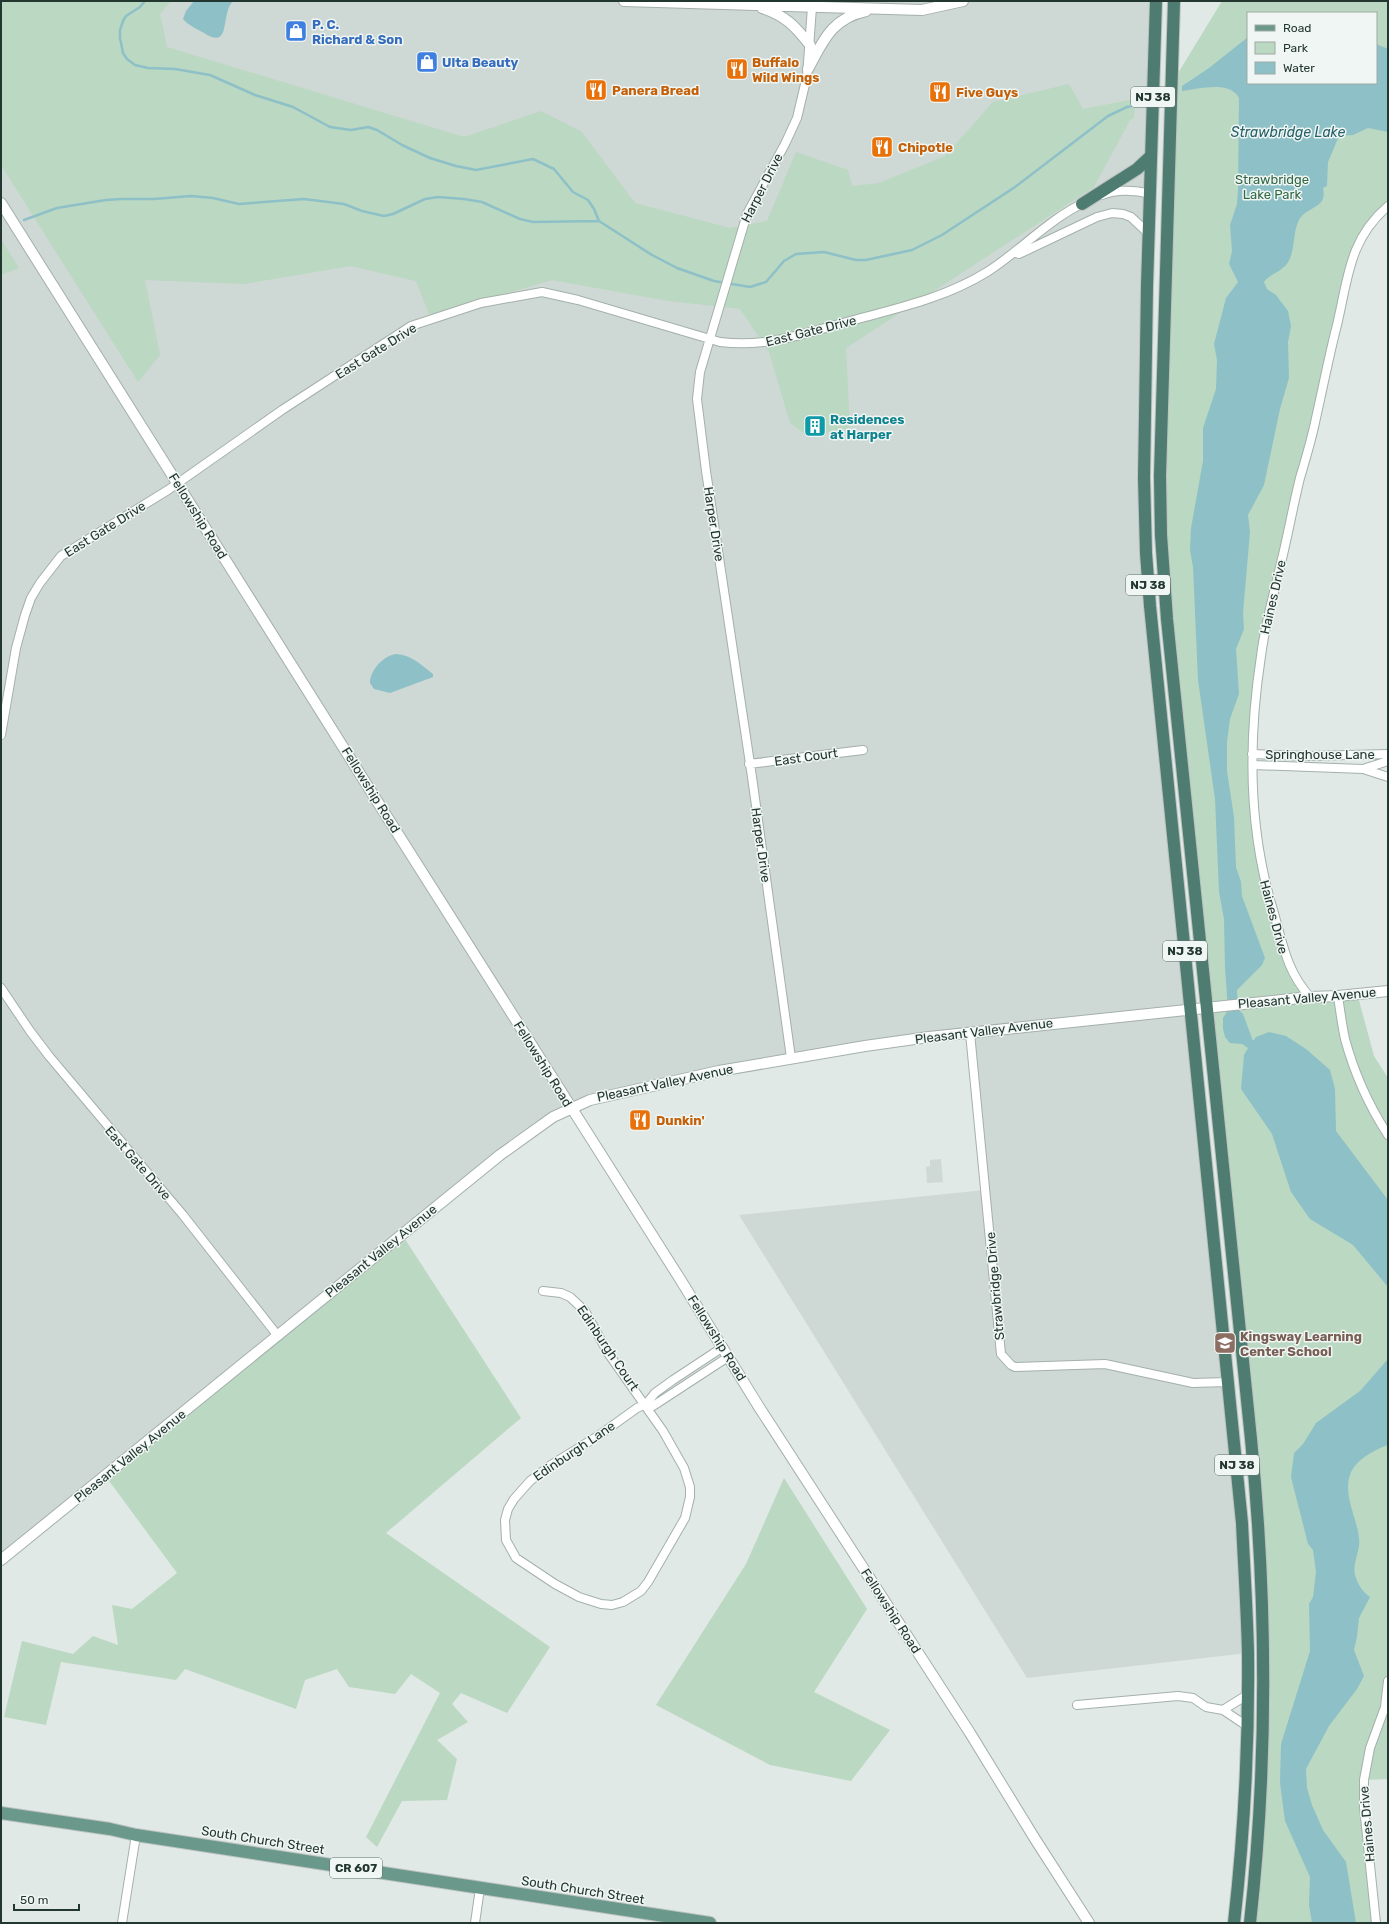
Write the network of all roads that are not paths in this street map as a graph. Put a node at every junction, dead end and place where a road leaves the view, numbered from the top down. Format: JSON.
{"nodes":[{"id":1,"x":624,"y":1,"type":"edge"},
{"id":2,"x":963,"y":1,"type":"edge"},
{"id":3,"x":1156,"y":1,"type":"edge"},
{"id":4,"x":1174,"y":1,"type":"edge"},
{"id":5,"x":813,"y":3,"type":"edge"},
{"id":6,"x":751,"y":5,"type":"junction"},
{"id":7,"x":880,"y":8,"type":"junction"},
{"id":8,"x":810,"y":45,"type":"junction"},
{"id":9,"x":808,"y":69,"type":"junction"},
{"id":10,"x":1151,"y":156,"type":"junction"},
{"id":11,"x":1150,"y":194,"type":"junction"},
{"id":12,"x":1,"y":203,"type":"edge"},
{"id":13,"x":1082,"y":204,"type":"junction"},
{"id":14,"x":1388,"y":206,"type":"edge"},
{"id":15,"x":1149,"y":234,"type":"junction"},
{"id":16,"x":1005,"y":260,"type":"junction"},
{"id":17,"x":1166,"y":265,"type":"junction"},
{"id":18,"x":709,"y":339,"type":"junction"},
{"id":19,"x":177,"y":484,"type":"junction"},
{"id":20,"x":1,"y":735,"type":"edge"},
{"id":21,"x":863,"y":750,"type":"dead end"},
{"id":22,"x":1252,"y":754,"type":"junction"},
{"id":23,"x":1388,"y":754,"type":"edge"},
{"id":24,"x":1388,"y":761,"type":"edge"},
{"id":25,"x":749,"y":764,"type":"junction"},
{"id":26,"x":1253,"y":765,"type":"junction"},
{"id":27,"x":1363,"y":769,"type":"junction"},
{"id":28,"x":1388,"y":777,"type":"edge"},
{"id":29,"x":1,"y":988,"type":"edge"},
{"id":30,"x":1388,"y":991,"type":"edge"},
{"id":31,"x":1338,"y":996,"type":"junction"},
{"id":32,"x":1310,"y":997,"type":"junction"},
{"id":33,"x":1207,"y":1008,"type":"junction"},
{"id":34,"x":1191,"y":1009,"type":"junction"},
{"id":35,"x":970,"y":1033,"type":"junction"},
{"id":36,"x":791,"y":1058,"type":"junction"},
{"id":37,"x":571,"y":1107,"type":"junction"},
{"id":38,"x":1388,"y":1134,"type":"edge"},
{"id":39,"x":543,"y":1291,"type":"dead end"},
{"id":40,"x":278,"y":1336,"type":"junction"},
{"id":41,"x":723,"y":1348,"type":"junction"},
{"id":42,"x":728,"y":1357,"type":"junction"},
{"id":43,"x":1228,"y":1382,"type":"junction"},
{"id":44,"x":646,"y":1404,"type":"junction"},
{"id":45,"x":1,"y":1560,"type":"edge"},
{"id":46,"x":1388,"y":1681,"type":"edge"},
{"id":47,"x":1247,"y":1695,"type":"junction"},
{"id":48,"x":1077,"y":1705,"type":"dead end"},
{"id":49,"x":1223,"y":1710,"type":"junction"},
{"id":50,"x":1247,"y":1726,"type":"junction"},
{"id":51,"x":1,"y":1813,"type":"edge"},
{"id":52,"x":136,"y":1835,"type":"junction"},
{"id":53,"x":480,"y":1888,"type":"junction"},
{"id":54,"x":688,"y":1921,"type":"edge"},
{"id":55,"x":122,"y":1923,"type":"edge"},
{"id":56,"x":475,"y":1923,"type":"edge"},
{"id":57,"x":710,"y":1923,"type":"edge"},
{"id":58,"x":1089,"y":1923,"type":"edge"},
{"id":59,"x":1234,"y":1923,"type":"edge"},
{"id":60,"x":1250,"y":1923,"type":"edge"},
{"id":61,"x":1376,"y":1923,"type":"edge"}],
"edges":[{"from":1,"to":6,"type":"street"},
{"from":2,"to":7,"type":"street"},
{"from":3,"to":10,"type":"highway","number":"NJ 38"},
{"from":4,"to":17,"type":"highway","number":"NJ 38"},
{"from":5,"to":6,"type":"street"},
{"from":5,"to":7,"type":"street"},
{"from":5,"to":8,"type":"street","name":"Harper Drive"},
{"from":6,"to":8,"type":"street"},
{"from":7,"to":9,"type":"street"},
{"from":8,"to":9,"type":"street","name":"Harper Drive"},
{"from":9,"to":18,"type":"street","name":"Harper Drive"},
{"from":10,"to":11,"type":"highway","number":"NJ 38"},
{"from":10,"to":13,"type":"highway"},
{"from":11,"to":13,"type":"street","name":"East Gate Drive"},
{"from":11,"to":15,"type":"highway","number":"NJ 38"},
{"from":11,"to":17,"type":"highway"},
{"from":12,"to":19,"type":"street","name":"Fellowship Road"},
{"from":13,"to":16,"type":"street","name":"East Gate Drive"},
{"from":14,"to":22,"type":"street","name":"Haines Drive"},
{"from":15,"to":16,"type":"street","name":"East Gate Drive"},
{"from":15,"to":34,"type":"highway","number":"NJ 38"},
{"from":16,"to":18,"type":"street","name":"East Gate Drive"},
{"from":17,"to":33,"type":"highway","number":"NJ 38"},
{"from":18,"to":19,"type":"street","name":"East Gate Drive"},
{"from":18,"to":25,"type":"street","name":"Harper Drive"},
{"from":19,"to":20,"type":"street","name":"East Gate Drive"},
{"from":19,"to":37,"type":"street","name":"Fellowship Road"},
{"from":21,"to":25,"type":"street","name":"East Court"},
{"from":22,"to":23,"type":"street","name":"Springhouse Lane"},
{"from":22,"to":26,"type":"street","name":"Haines Drive"},
{"from":24,"to":27,"type":"street","name":"Springhouse Lane"},
{"from":25,"to":36,"type":"street","name":"Harper Drive"},
{"from":26,"to":27,"type":"street","name":"Springhouse Lane"},
{"from":26,"to":32,"type":"street","name":"Haines Drive"},
{"from":27,"to":28,"type":"street","name":"Springhouse Lane"},
{"from":29,"to":40,"type":"street","name":"East Gate Drive"},
{"from":30,"to":31,"type":"street","name":"Pleasant Valley Avenue"},
{"from":31,"to":32,"type":"street","name":"Pleasant Valley Avenue"},
{"from":31,"to":38,"type":"street"},
{"from":32,"to":33,"type":"street","name":"Pleasant Valley Avenue"},
{"from":33,"to":34,"type":"street","name":"Pleasant Valley Avenue"},
{"from":33,"to":60,"type":"highway","number":"NJ 38"},
{"from":34,"to":35,"type":"street","name":"Pleasant Valley Avenue"},
{"from":34,"to":43,"type":"highway","number":"NJ 38"},
{"from":35,"to":36,"type":"street","name":"Pleasant Valley Avenue"},
{"from":35,"to":43,"type":"street","name":"Strawbridge Drive"},
{"from":36,"to":37,"type":"street","name":"Pleasant Valley Avenue"},
{"from":37,"to":40,"type":"street","name":"Pleasant Valley Avenue"},
{"from":37,"to":41,"type":"street","name":"Fellowship Road"},
{"from":39,"to":44,"type":"street","name":"Edinburgh Court"},
{"from":40,"to":45,"type":"street","name":"Pleasant Valley Avenue"},
{"from":41,"to":42,"type":"street","name":"Fellowship Road"},
{"from":41,"to":44,"type":"street","name":"Edinburgh Lane"},
{"from":42,"to":44,"type":"street","name":"Edinburgh Lane"},
{"from":42,"to":58,"type":"street","name":"Fellowship Road"},
{"from":43,"to":47,"type":"highway","number":"NJ 38"},
{"from":44,"to":44,"type":"street","name":"Edinburgh Lane"},
{"from":46,"to":61,"type":"street","name":"Haines Drive"},
{"from":47,"to":49,"type":"street"},
{"from":47,"to":50,"type":"highway","number":"NJ 38"},
{"from":48,"to":49,"type":"street"},
{"from":49,"to":50,"type":"street"},
{"from":50,"to":59,"type":"highway","number":"NJ 38"},
{"from":51,"to":52,"type":"main road","name":"South Church Street","number":"CR 607"},
{"from":52,"to":53,"type":"main road","name":"South Church Street","number":"CR 607"},
{"from":52,"to":55,"type":"street"},
{"from":53,"to":54,"type":"main road","name":"South Church Street","number":"CR 607"},
{"from":53,"to":56,"type":"street"},
{"from":54,"to":57,"type":"main road","name":"South Church Street","number":"CR 607"}]}
